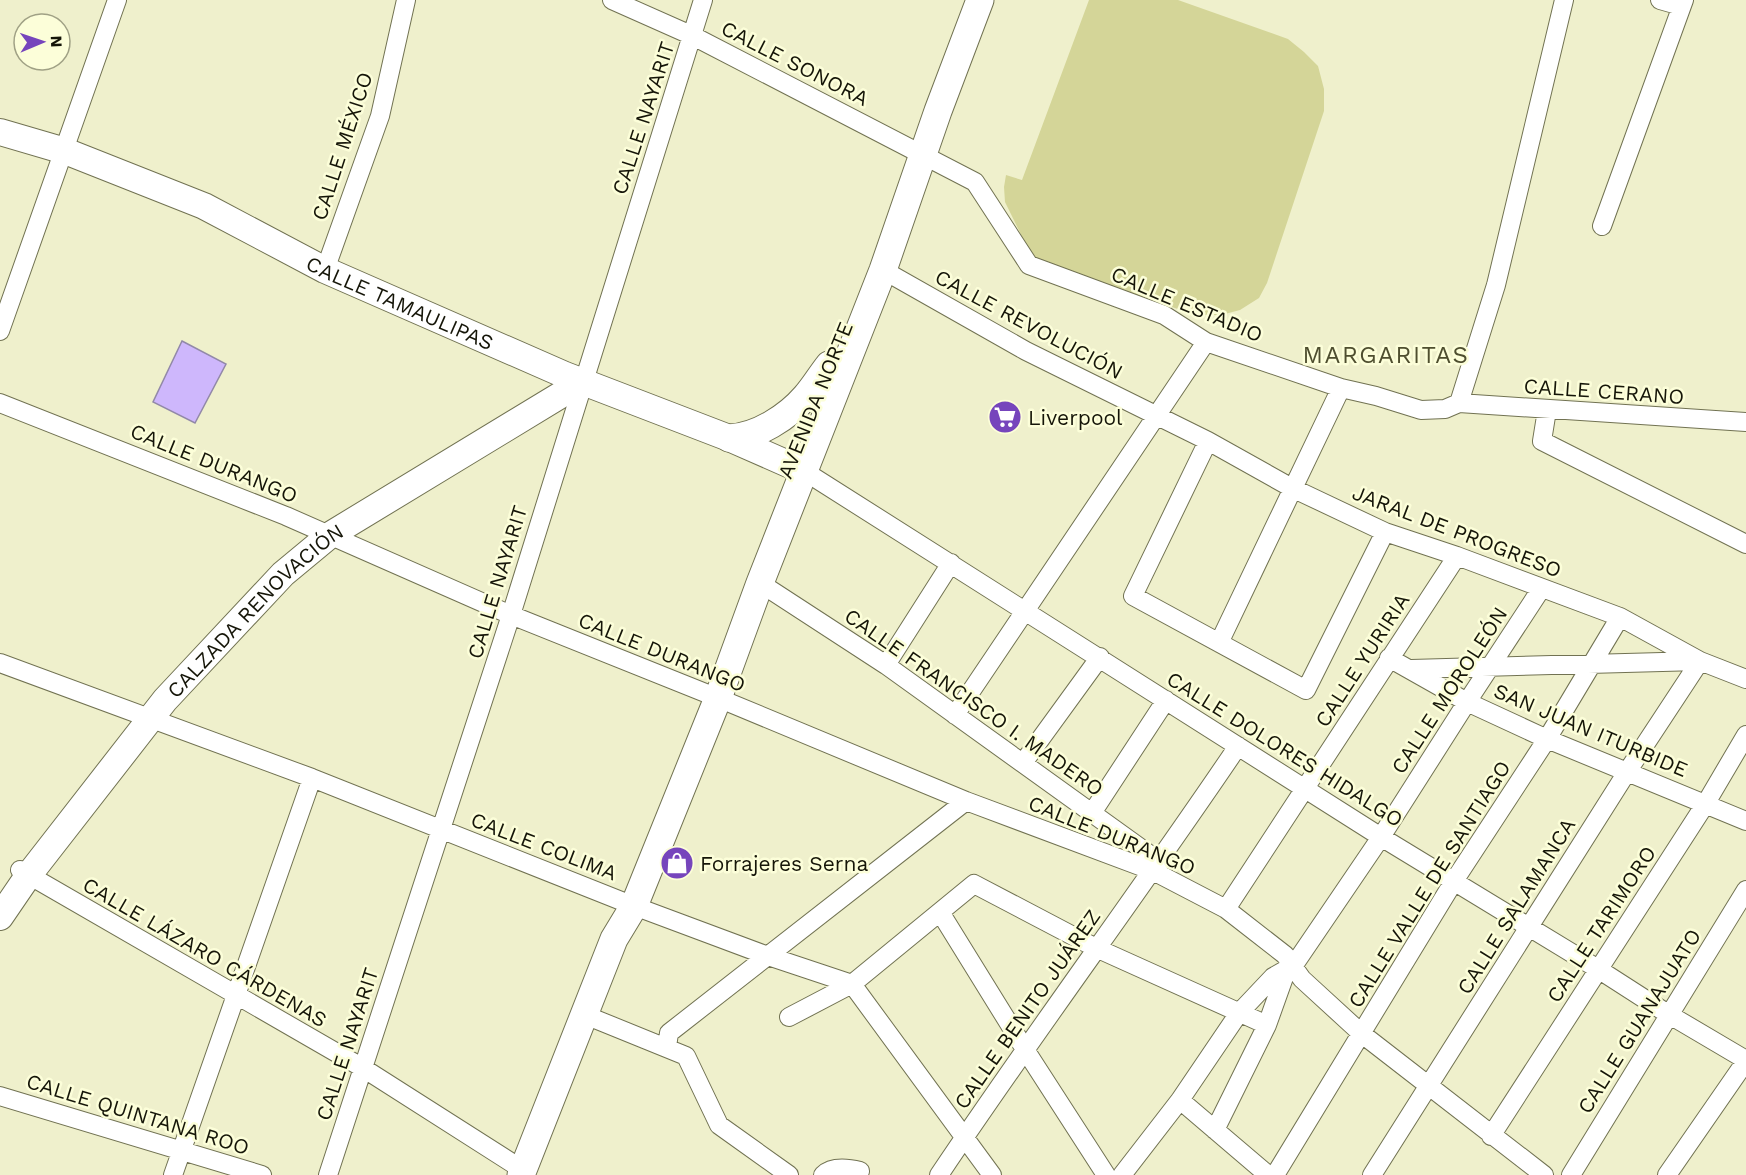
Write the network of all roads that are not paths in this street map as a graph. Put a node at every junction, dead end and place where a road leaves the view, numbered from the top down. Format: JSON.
{"nodes":[{"id":1,"x":117,"y":0,"type":"edge"},
{"id":2,"x":406,"y":0,"type":"edge"},
{"id":3,"x":612,"y":0,"type":"edge"},
{"id":4,"x":703,"y":0,"type":"edge"},
{"id":5,"x":980,"y":0,"type":"edge"},
{"id":6,"x":1564,"y":0,"type":"edge"},
{"id":7,"x":1660,"y":0,"type":"edge"},
{"id":8,"x":1683,"y":3,"type":"edge"},
{"id":9,"x":693,"y":36,"type":"junction"},
{"id":10,"x":0,"y":132,"type":"edge"},
{"id":11,"x":65,"y":151,"type":"junction"},
{"id":12,"x":919,"y":153,"type":"junction"},
{"id":13,"x":901,"y":185,"type":"junction"},
{"id":14,"x":1602,"y":226,"type":"dead end"},
{"id":15,"x":325,"y":270,"type":"junction"},
{"id":16,"x":883,"y":270,"type":"junction"},
{"id":17,"x":0,"y":331,"type":"edge"},
{"id":18,"x":1206,"y":342,"type":"junction"},
{"id":19,"x":829,"y":365,"type":"junction"},
{"id":20,"x":574,"y":379,"type":"junction"},
{"id":21,"x":1341,"y":388,"type":"junction"},
{"id":22,"x":0,"y":403,"type":"edge"},
{"id":23,"x":1459,"y":403,"type":"junction"},
{"id":24,"x":1547,"y":410,"type":"junction"},
{"id":25,"x":1156,"y":416,"type":"junction"},
{"id":26,"x":1746,"y":422,"type":"edge"},
{"id":27,"x":729,"y":438,"type":"junction"},
{"id":28,"x":1208,"y":441,"type":"junction"},
{"id":29,"x":796,"y":468,"type":"junction"},
{"id":30,"x":1292,"y":488,"type":"junction"},
{"id":31,"x":321,"y":531,"type":"junction"},
{"id":32,"x":1385,"y":531,"type":"junction"},
{"id":33,"x":1746,"y":544,"type":"edge"},
{"id":34,"x":1457,"y":556,"type":"junction"},
{"id":35,"x":951,"y":562,"type":"junction"},
{"id":36,"x":760,"y":583,"type":"junction"},
{"id":37,"x":1541,"y":589,"type":"junction"},
{"id":38,"x":1026,"y":610,"type":"junction"},
{"id":39,"x":511,"y":615,"type":"junction"},
{"id":40,"x":1620,"y":617,"type":"junction"},
{"id":41,"x":1219,"y":643,"type":"junction"},
{"id":42,"x":1100,"y":657,"type":"junction"},
{"id":43,"x":1389,"y":658,"type":"junction"},
{"id":44,"x":1700,"y":661,"type":"junction"},
{"id":45,"x":0,"y":663,"type":"edge"},
{"id":46,"x":886,"y":665,"type":"junction"},
{"id":47,"x":1491,"y":666,"type":"junction"},
{"id":48,"x":1591,"y":666,"type":"junction"},
{"id":49,"x":1411,"y":669,"type":"junction"},
{"id":50,"x":1746,"y":679,"type":"edge"},
{"id":51,"x":711,"y":695,"type":"junction"},
{"id":52,"x":1166,"y":700,"type":"junction"},
{"id":53,"x":1467,"y":702,"type":"junction"},
{"id":54,"x":143,"y":715,"type":"junction"},
{"id":55,"x":956,"y":715,"type":"junction"},
{"id":56,"x":1746,"y":735,"type":"edge"},
{"id":57,"x":1547,"y":739,"type":"junction"},
{"id":58,"x":1238,"y":746,"type":"junction"},
{"id":59,"x":1023,"y":763,"type":"junction"},
{"id":60,"x":1628,"y":772,"type":"junction"},
{"id":61,"x":312,"y":778,"type":"junction"},
{"id":62,"x":1305,"y":789,"type":"junction"},
{"id":63,"x":966,"y":801,"type":"junction"},
{"id":64,"x":1706,"y":803,"type":"junction"},
{"id":65,"x":1092,"y":813,"type":"junction"},
{"id":66,"x":1746,"y":821,"type":"edge"},
{"id":67,"x":441,"y":830,"type":"junction"},
{"id":68,"x":1381,"y":837,"type":"junction"},
{"id":69,"x":1156,"y":866,"type":"junction"},
{"id":70,"x":23,"y":873,"type":"junction"},
{"id":71,"x":1454,"y":881,"type":"junction"},
{"id":72,"x":1746,"y":890,"type":"edge"},
{"id":73,"x":0,"y":894,"type":"edge"},
{"id":74,"x":627,"y":903,"type":"junction"},
{"id":75,"x":1226,"y":909,"type":"junction"},
{"id":76,"x":940,"y":912,"type":"junction"},
{"id":77,"x":0,"y":917,"type":"edge"},
{"id":78,"x":1529,"y":927,"type":"junction"},
{"id":79,"x":1096,"y":948,"type":"junction"},
{"id":80,"x":768,"y":956,"type":"junction"},
{"id":81,"x":1290,"y":967,"type":"junction"},
{"id":82,"x":1598,"y":969,"type":"junction"},
{"id":83,"x":852,"y":984,"type":"junction"},
{"id":84,"x":237,"y":996,"type":"junction"},
{"id":85,"x":1239,"y":1013,"type":"junction"},
{"id":86,"x":1668,"y":1014,"type":"junction"},
{"id":87,"x":585,"y":1015,"type":"junction"},
{"id":88,"x":789,"y":1017,"type":"dead end"},
{"id":89,"x":1267,"y":1025,"type":"junction"},
{"id":90,"x":1362,"y":1034,"type":"junction"},
{"id":91,"x":667,"y":1047,"type":"junction"},
{"id":92,"x":1026,"y":1051,"type":"junction"},
{"id":93,"x":1746,"y":1060,"type":"edge"},
{"id":94,"x":363,"y":1068,"type":"junction"},
{"id":95,"x":1430,"y":1085,"type":"junction"},
{"id":96,"x":0,"y":1096,"type":"edge"},
{"id":97,"x":1180,"y":1100,"type":"junction"},
{"id":98,"x":1215,"y":1130,"type":"junction"},
{"id":99,"x":1491,"y":1136,"type":"junction"},
{"id":100,"x":964,"y":1137,"type":"junction"},
{"id":101,"x":182,"y":1150,"type":"junction"},
{"id":102,"x":860,"y":1171,"type":"dead end"},
{"id":103,"x":522,"y":1172,"type":"edge"},
{"id":104,"x":1539,"y":1174,"type":"edge"},
{"id":105,"x":173,"y":1175,"type":"edge"},
{"id":106,"x":262,"y":1175,"type":"edge"},
{"id":107,"x":328,"y":1175,"type":"edge"},
{"id":108,"x":789,"y":1175,"type":"edge"},
{"id":109,"x":823,"y":1175,"type":"edge"},
{"id":110,"x":939,"y":1175,"type":"edge"},
{"id":111,"x":992,"y":1175,"type":"edge"},
{"id":112,"x":1106,"y":1175,"type":"edge"},
{"id":113,"x":1122,"y":1175,"type":"edge"},
{"id":114,"x":1268,"y":1175,"type":"edge"},
{"id":115,"x":1275,"y":1175,"type":"edge"},
{"id":116,"x":1372,"y":1175,"type":"edge"},
{"id":117,"x":1571,"y":1175,"type":"edge"},
{"id":118,"x":1667,"y":1175,"type":"edge"}],
"edges":[{"from":1,"to":11,"type":"street"},
{"from":2,"to":15,"type":"street","name":"CALLE MÉXICO"},
{"from":3,"to":9,"type":"street","name":"CALLE SONORA"},
{"from":4,"to":9,"type":"street","name":"CALLE NAYARIT"},
{"from":5,"to":12,"type":"main road","name":"AVENIDA NORTE"},
{"from":6,"to":23,"type":"street"},
{"from":7,"to":8,"type":"street"},
{"from":8,"to":14,"type":"street"},
{"from":9,"to":12,"type":"street","name":"CALLE SONORA"},
{"from":9,"to":20,"type":"street","name":"CALLE NAYARIT"},
{"from":10,"to":11,"type":"street","name":"CALLE TAMAULIPAS"},
{"from":11,"to":15,"type":"street","name":"CALLE TAMAULIPAS"},
{"from":11,"to":17,"type":"street"},
{"from":12,"to":13,"type":"main road","name":"AVENIDA NORTE"},
{"from":12,"to":16,"type":"main road","name":"AVENIDA NORTE"},
{"from":12,"to":18,"type":"street","name":"CALLE ESTADIO"},
{"from":13,"to":16,"type":"main road"},
{"from":13,"to":19,"type":"main road","name":"AVENIDA NORTE"},
{"from":15,"to":20,"type":"street","name":"CALLE TAMAULIPAS"},
{"from":16,"to":25,"type":"street","name":"CALLE REVOLUCIÓN"},
{"from":16,"to":29,"type":"main road","name":"AVENIDA NORTE"},
{"from":18,"to":21,"type":"street","name":"CALLE ESTADIO"},
{"from":18,"to":25,"type":"street"},
{"from":19,"to":27,"type":"main road"},
{"from":19,"to":29,"type":"main road","name":"AVENIDA NORTE"},
{"from":20,"to":27,"type":"street","name":"CALLE TAMAULIPAS"},
{"from":20,"to":31,"type":"street","name":"CALZADA RENOVACIÓN"},
{"from":20,"to":39,"type":"street","name":"CALLE NAYARIT"},
{"from":21,"to":23,"type":"street","name":"CALLE ESTADIO"},
{"from":21,"to":30,"type":"street"},
{"from":22,"to":31,"type":"street","name":"CALLE DURANGO"},
{"from":23,"to":24,"type":"street","name":"CALLE CERANO"},
{"from":24,"to":26,"type":"street","name":"CALLE CERANO"},
{"from":24,"to":33,"type":"street"},
{"from":25,"to":28,"type":"street","name":"JARAL DE PROGRESO"},
{"from":25,"to":38,"type":"street"},
{"from":27,"to":29,"type":"street","name":"CALLE TAMAULIPAS"},
{"from":28,"to":30,"type":"street","name":"JARAL DE PROGRESO"},
{"from":28,"to":41,"type":"street"},
{"from":29,"to":35,"type":"street","name":"CALLE DOLORES HIDALGO"},
{"from":29,"to":36,"type":"main road","name":"AVENIDA NORTE"},
{"from":29,"to":51,"type":"main road","name":"AVENIDA NORTE"},
{"from":30,"to":32,"type":"street","name":"JARAL DE PROGRESO"},
{"from":30,"to":41,"type":"street"},
{"from":31,"to":39,"type":"street","name":"CALLE DURANGO"},
{"from":31,"to":54,"type":"street","name":"CALZADA RENOVACIÓN"},
{"from":32,"to":34,"type":"street","name":"JARAL DE PROGRESO"},
{"from":32,"to":41,"type":"street"},
{"from":34,"to":37,"type":"street","name":"JARAL DE PROGRESO"},
{"from":34,"to":43,"type":"street","name":"CALLE YURIRIA"},
{"from":35,"to":38,"type":"street","name":"CALLE DOLORES HIDALGO"},
{"from":35,"to":46,"type":"street"},
{"from":36,"to":46,"type":"street","name":"CALLE FRANCISCO I. MADERO"},
{"from":36,"to":51,"type":"main road","name":"AVENIDA NORTE"},
{"from":37,"to":40,"type":"street","name":"JARAL DE PROGRESO"},
{"from":37,"to":47,"type":"street","name":"CALLE MOROLEÓN"},
{"from":38,"to":42,"type":"street","name":"CALLE DOLORES HIDALGO"},
{"from":38,"to":55,"type":"street"},
{"from":39,"to":51,"type":"street","name":"CALLE DURANGO"},
{"from":39,"to":67,"type":"street","name":"CALLE NAYARIT"},
{"from":40,"to":44,"type":"street","name":"JARAL DE PROGRESO"},
{"from":40,"to":48,"type":"street","name":"CALLE VALLE DE SANTIAGO"},
{"from":42,"to":52,"type":"street","name":"CALLE DOLORES HIDALGO"},
{"from":42,"to":59,"type":"street"},
{"from":43,"to":49,"type":"street","name":"SAN JUAN ITURBIDE"},
{"from":43,"to":62,"type":"street","name":"CALLE YURIRIA"},
{"from":44,"to":48,"type":"street"},
{"from":44,"to":50,"type":"street","name":"JARAL DE PROGRESO"},
{"from":44,"to":60,"type":"street","name":"CALLE SALAMANCA"},
{"from":45,"to":54,"type":"street","name":"CALLE COLIMA"},
{"from":46,"to":55,"type":"street","name":"CALLE FRANCISCO I. MADERO"},
{"from":47,"to":48,"type":"street"},
{"from":47,"to":49,"type":"street"},
{"from":47,"to":53,"type":"street","name":"CALLE MOROLEÓN"},
{"from":48,"to":57,"type":"street","name":"CALLE VALLE DE SANTIAGO"},
{"from":49,"to":53,"type":"street","name":"SAN JUAN ITURBIDE"},
{"from":51,"to":63,"type":"street","name":"CALLE DURANGO"},
{"from":51,"to":74,"type":"main road"},
{"from":52,"to":58,"type":"street","name":"CALLE DOLORES HIDALGO"},
{"from":52,"to":65,"type":"street"},
{"from":53,"to":57,"type":"street","name":"SAN JUAN ITURBIDE"},
{"from":53,"to":68,"type":"street","name":"CALLE MOROLEÓN"},
{"from":54,"to":61,"type":"street","name":"CALLE COLIMA"},
{"from":54,"to":70,"type":"street","name":"CALZADA RENOVACIÓN"},
{"from":55,"to":59,"type":"street","name":"CALLE FRANCISCO I. MADERO"},
{"from":56,"to":64,"type":"street","name":"CALLE TARIMORO"},
{"from":57,"to":60,"type":"street","name":"SAN JUAN ITURBIDE"},
{"from":57,"to":71,"type":"street","name":"CALLE VALLE DE SANTIAGO"},
{"from":58,"to":62,"type":"street","name":"CALLE DOLORES HIDALGO"},
{"from":58,"to":69,"type":"street","name":"CALLE BENITO JUÁREZ"},
{"from":59,"to":65,"type":"street","name":"CALLE FRANCISCO I. MADERO"},
{"from":60,"to":64,"type":"street","name":"SAN JUAN ITURBIDE"},
{"from":60,"to":78,"type":"street","name":"CALLE SALAMANCA"},
{"from":61,"to":67,"type":"street","name":"CALLE COLIMA"},
{"from":61,"to":84,"type":"street"},
{"from":62,"to":68,"type":"street","name":"CALLE DOLORES HIDALGO"},
{"from":62,"to":75,"type":"street","name":"CALLE YURIRIA"},
{"from":63,"to":69,"type":"street","name":"CALLE DURANGO"},
{"from":63,"to":80,"type":"street"},
{"from":64,"to":66,"type":"street","name":"SAN JUAN ITURBIDE"},
{"from":64,"to":82,"type":"street","name":"CALLE TARIMORO"},
{"from":65,"to":69,"type":"street","name":"CALLE FRANCISCO I. MADERO"},
{"from":67,"to":74,"type":"street","name":"CALLE COLIMA"},
{"from":67,"to":94,"type":"street","name":"CALLE NAYARIT"},
{"from":68,"to":71,"type":"street","name":"CALLE DOLORES HIDALGO"},
{"from":68,"to":81,"type":"street","name":"CALLE MOROLEÓN"},
{"from":69,"to":75,"type":"street","name":"CALLE DURANGO"},
{"from":69,"to":79,"type":"street","name":"CALLE BENITO JUÁREZ"},
{"from":70,"to":73,"type":"street","name":"CALZADA RENOVACIÓN"},
{"from":70,"to":77,"type":"street","name":"CALZADA RENOVACIÓN"},
{"from":70,"to":84,"type":"street","name":"CALLE LÁZARO CÁRDENAS"},
{"from":71,"to":78,"type":"street","name":"CALLE DOLORES HIDALGO"},
{"from":71,"to":90,"type":"street","name":"CALLE VALLE DE SANTIAGO"},
{"from":72,"to":86,"type":"street","name":"CALLE GUANAJUATO"},
{"from":74,"to":80,"type":"street","name":"CALLE COLIMA"},
{"from":74,"to":87,"type":"main road"},
{"from":75,"to":81,"type":"street","name":"CALLE DURANGO"},
{"from":76,"to":79,"type":"street"},
{"from":76,"to":83,"type":"street"},
{"from":76,"to":92,"type":"street"},
{"from":78,"to":82,"type":"street","name":"CALLE DOLORES HIDALGO"},
{"from":78,"to":95,"type":"street","name":"CALLE SALAMANCA"},
{"from":79,"to":85,"type":"street"},
{"from":79,"to":92,"type":"street","name":"CALLE BENITO JUÁREZ"},
{"from":80,"to":83,"type":"street","name":"CALLE COLIMA"},
{"from":80,"to":91,"type":"street"},
{"from":81,"to":85,"type":"street"},
{"from":81,"to":89,"type":"street"},
{"from":81,"to":90,"type":"street","name":"CALLE DURANGO"},
{"from":82,"to":86,"type":"street","name":"CALLE DOLORES HIDALGO"},
{"from":82,"to":99,"type":"street","name":"CALLE TARIMORO"},
{"from":83,"to":88,"type":"street"},
{"from":83,"to":100,"type":"street"},
{"from":84,"to":94,"type":"street","name":"CALLE LÁZARO CÁRDENAS"},
{"from":84,"to":101,"type":"street"},
{"from":85,"to":89,"type":"street"},
{"from":85,"to":97,"type":"street"},
{"from":86,"to":93,"type":"street","name":"CALLE DOLORES HIDALGO"},
{"from":86,"to":117,"type":"street","name":"CALLE GUANAJUATO"},
{"from":87,"to":91,"type":"street"},
{"from":87,"to":103,"type":"main road"},
{"from":89,"to":98,"type":"street"},
{"from":90,"to":95,"type":"street","name":"CALLE DURANGO"},
{"from":90,"to":115,"type":"street","name":"CALLE VALLE DE SANTIAGO"},
{"from":91,"to":108,"type":"street"},
{"from":92,"to":100,"type":"street","name":"CALLE BENITO JUÁREZ"},
{"from":92,"to":112,"type":"street"},
{"from":93,"to":118,"type":"street"},
{"from":94,"to":103,"type":"street","name":"CALLE LÁZARO CÁRDENAS"},
{"from":94,"to":107,"type":"street","name":"CALLE NAYARIT"},
{"from":95,"to":99,"type":"street","name":"CALLE DURANGO"},
{"from":95,"to":116,"type":"street","name":"CALLE SALAMANCA"},
{"from":96,"to":101,"type":"street","name":"CALLE QUINTANA ROO"},
{"from":97,"to":98,"type":"street"},
{"from":97,"to":113,"type":"street"},
{"from":98,"to":114,"type":"street"},
{"from":99,"to":104,"type":"street","name":"CALLE DURANGO"},
{"from":100,"to":110,"type":"street","name":"CALLE BENITO JUÁREZ"},
{"from":100,"to":111,"type":"street"},
{"from":101,"to":105,"type":"street"},
{"from":101,"to":106,"type":"street","name":"CALLE QUINTANA ROO"},
{"from":102,"to":109,"type":"street"}]}
